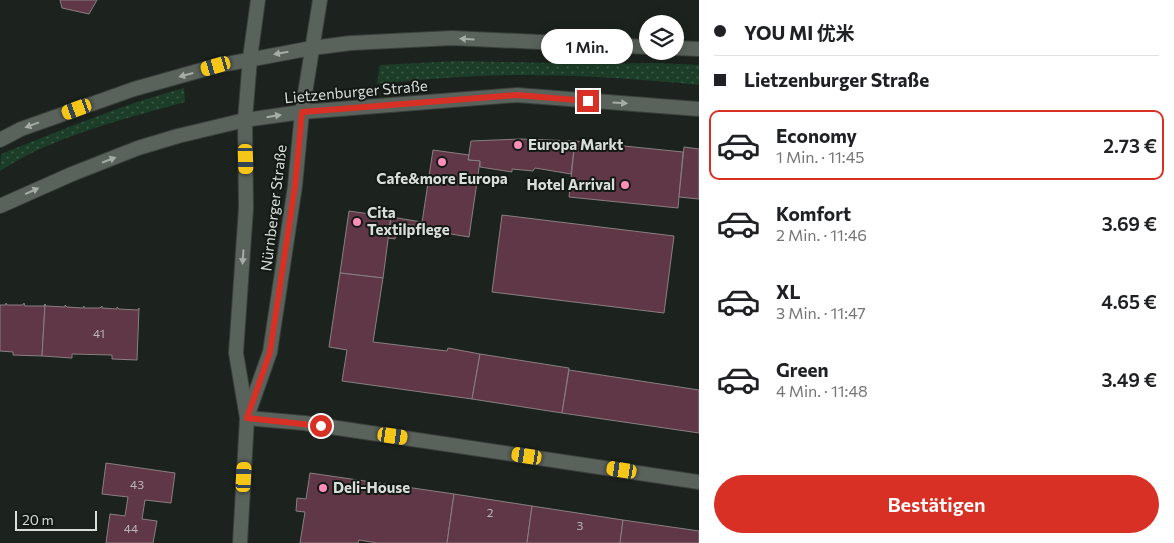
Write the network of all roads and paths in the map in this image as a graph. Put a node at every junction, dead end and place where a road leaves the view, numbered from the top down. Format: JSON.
{"nodes":[{"id":1,"x":258,"y":0,"type":"edge"},
{"id":2,"x":320,"y":0,"type":"edge"},
{"id":3,"x":639,"y":47,"type":"edge"},
{"id":4,"x":312,"y":48,"type":"junction"},
{"id":5,"x":684,"y":48,"type":"edge"},
{"id":6,"x":699,"y":49,"type":"edge"},
{"id":7,"x":250,"y":58,"type":"junction"},
{"id":8,"x":699,"y":109,"type":"edge"},
{"id":9,"x":302,"y":112,"type":"junction"},
{"id":10,"x":245,"y":120,"type":"junction"},
{"id":11,"x":0,"y":140,"type":"edge"},
{"id":12,"x":0,"y":206,"type":"edge"},
{"id":13,"x":247,"y":418,"type":"junction"},
{"id":14,"x":699,"y":482,"type":"edge"},
{"id":15,"x":240,"y":543,"type":"edge"}],
"edges":[{"from":1,"to":7,"type":"main road","name":"Nürnberger Straße"},
{"from":2,"to":4,"type":"main road","name":"Nürnberger Straße"},
{"from":3,"to":4,"type":"main road","one_way":true},
{"from":4,"to":7,"type":"main road","one_way":true},
{"from":4,"to":9,"type":"main road","name":"Nürnberger Straße"},
{"from":5,"to":6,"type":"main road"},
{"from":7,"to":10,"type":"main road","name":"Nürnberger Straße"},
{"from":7,"to":11,"type":"main road","one_way":true},
{"from":9,"to":8,"type":"main road","name":"Lietzenburger Straße","one_way":true},
{"from":10,"to":9,"type":"main road","name":"Lietzenburger Straße","one_way":true},
{"from":9,"to":13,"type":"main road","name":"Nürnberger Straße"},
{"from":12,"to":10,"type":"main road","name":"Lietzenburger Straße","one_way":true},
{"from":10,"to":13,"type":"main road","name":"Nürnberger Straße","one_way":true},
{"from":13,"to":14,"type":"main road"},
{"from":13,"to":15,"type":"main road","name":"Nürnberger Straße"}]}
